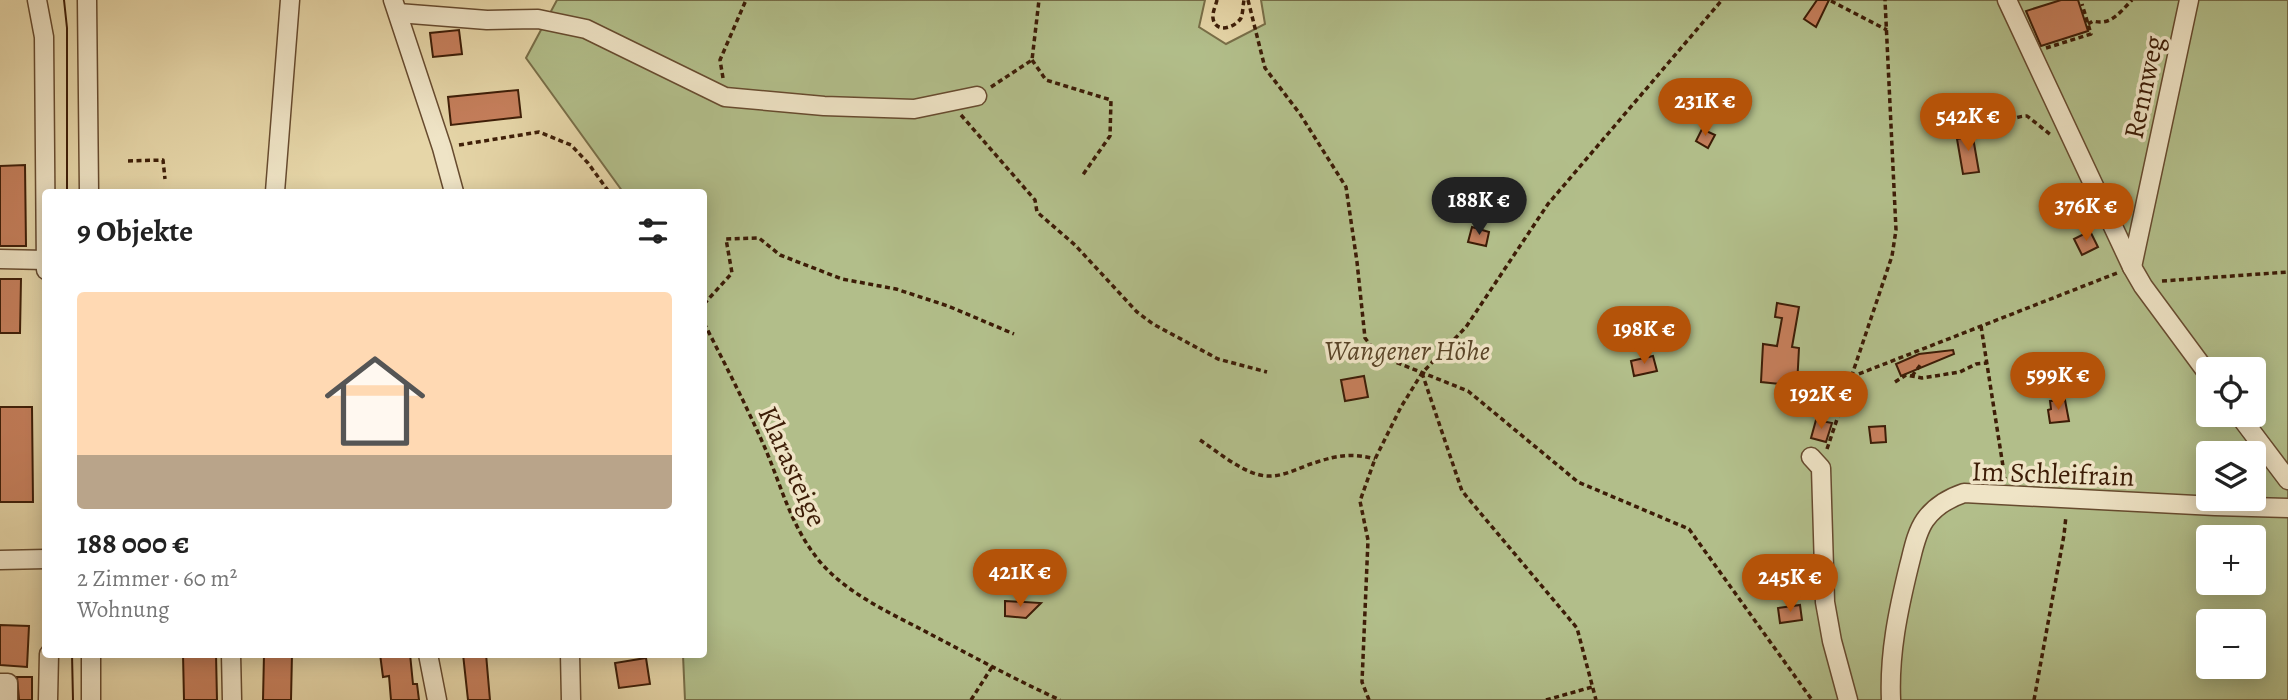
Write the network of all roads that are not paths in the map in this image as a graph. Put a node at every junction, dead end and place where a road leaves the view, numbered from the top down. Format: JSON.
{"nodes":[{"id":1,"x":37,"y":0,"type":"edge"},
{"id":2,"x":87,"y":0,"type":"edge"},
{"id":3,"x":290,"y":0,"type":"edge"},
{"id":4,"x":2007,"y":0,"type":"edge"},
{"id":5,"x":2189,"y":0,"type":"edge"},
{"id":6,"x":396,"y":7,"type":"edge"},
{"id":7,"x":977,"y":96,"type":"road end"},
{"id":8,"x":89,"y":189,"type":"edge"},
{"id":9,"x":275,"y":189,"type":"edge"},
{"id":10,"x":452,"y":189,"type":"edge"},
{"id":11,"x":42,"y":196,"type":"edge"},
{"id":12,"x":0,"y":259,"type":"edge"},
{"id":13,"x":42,"y":260,"type":"edge"},
{"id":14,"x":2132,"y":267,"type":"junction"},
{"id":15,"x":2196,"y":358,"type":"edge"},
{"id":16,"x":2248,"y":427,"type":"edge"},
{"id":17,"x":1816,"y":462,"type":"road end"},
{"id":18,"x":2288,"y":480,"type":"edge"},
{"id":19,"x":2288,"y":508,"type":"edge"},
{"id":20,"x":42,"y":559,"type":"edge"},
{"id":21,"x":0,"y":560,"type":"edge"},
{"id":22,"x":49,"y":658,"type":"edge"},
{"id":23,"x":91,"y":658,"type":"edge"},
{"id":24,"x":231,"y":658,"type":"edge"},
{"id":25,"x":429,"y":658,"type":"edge"},
{"id":26,"x":570,"y":658,"type":"edge"},
{"id":27,"x":0,"y":683,"type":"edge"},
{"id":28,"x":8,"y":700,"type":"edge"},
{"id":29,"x":48,"y":700,"type":"edge"},
{"id":30,"x":90,"y":700,"type":"edge"},
{"id":31,"x":232,"y":700,"type":"edge"},
{"id":32,"x":437,"y":700,"type":"edge"},
{"id":33,"x":571,"y":700,"type":"edge"},
{"id":34,"x":1847,"y":700,"type":"edge"},
{"id":35,"x":1891,"y":700,"type":"edge"}],
"edges":[{"from":1,"to":11,"type":"street"},
{"from":2,"to":8,"type":"street"},
{"from":3,"to":9,"type":"street"},
{"from":4,"to":14,"type":"street"},
{"from":5,"to":14,"type":"street","name":"Rennweg"},
{"from":6,"to":7,"type":"street"},
{"from":6,"to":10,"type":"street"},
{"from":12,"to":13,"type":"street"},
{"from":14,"to":15,"type":"street"},
{"from":16,"to":18,"type":"street"},
{"from":17,"to":34,"type":"street"},
{"from":19,"to":35,"type":"street","name":"Im Schleifrain"},
{"from":20,"to":21,"type":"street"},
{"from":22,"to":29,"type":"street"},
{"from":23,"to":30,"type":"street"},
{"from":24,"to":31,"type":"street"},
{"from":25,"to":32,"type":"street"},
{"from":26,"to":33,"type":"street"},
{"from":27,"to":28,"type":"street"}]}
